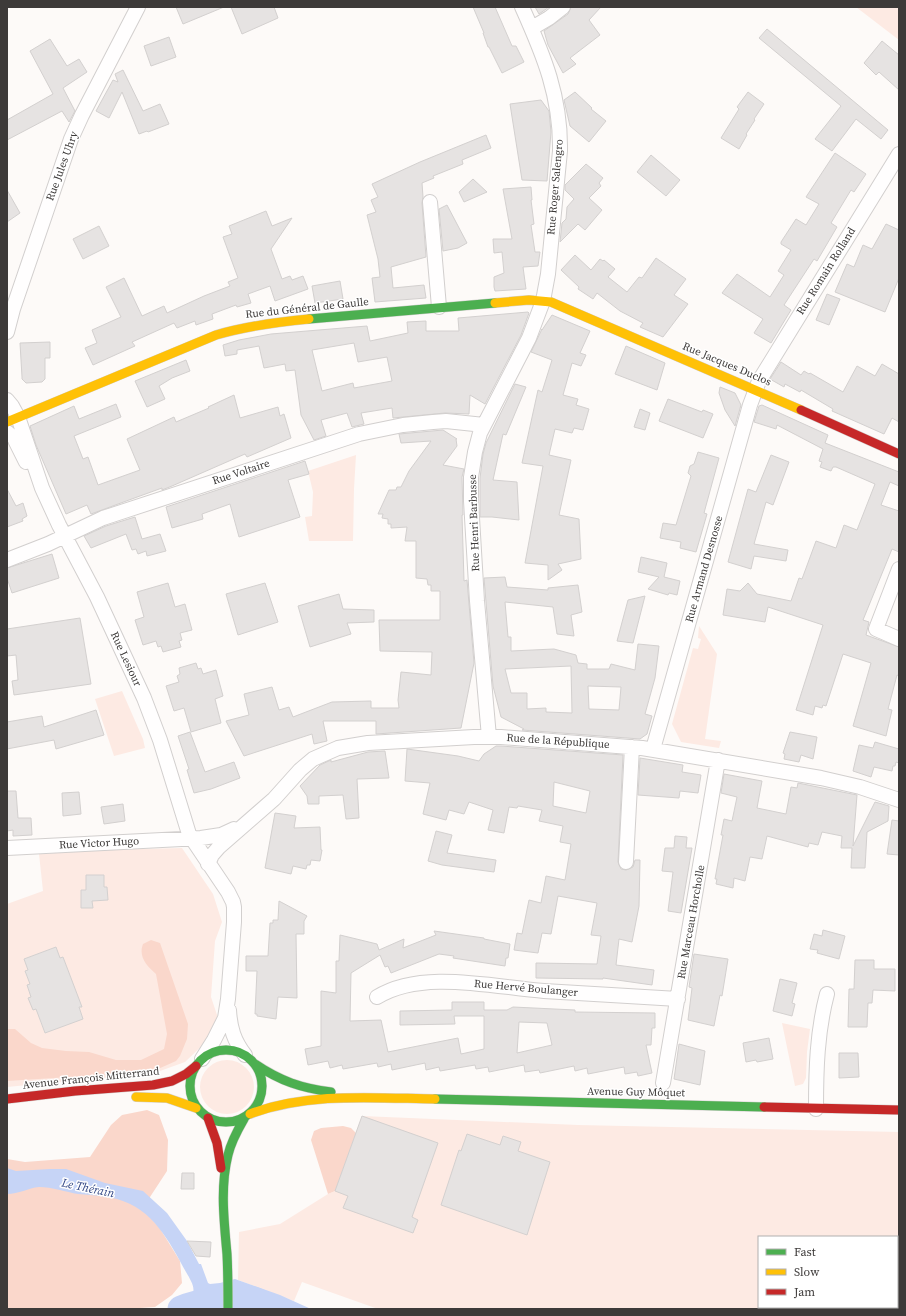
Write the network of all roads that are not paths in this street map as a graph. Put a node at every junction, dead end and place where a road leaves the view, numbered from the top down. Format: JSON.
{"nodes":[{"id":1,"x":138,"y":7,"type":"edge"},
{"id":2,"x":522,"y":7,"type":"edge"},
{"id":3,"x":563,"y":7,"type":"edge"},
{"id":4,"x":532,"y":28,"type":"junction"},
{"id":5,"x":899,"y":154,"type":"edge"},
{"id":6,"x":430,"y":202,"type":"dead end"},
{"id":7,"x":543,"y":300,"type":"junction"},
{"id":8,"x":439,"y":308,"type":"junction"},
{"id":9,"x":7,"y":332,"type":"edge"},
{"id":10,"x":755,"y":389,"type":"junction"},
{"id":11,"x":7,"y":400,"type":"edge"},
{"id":12,"x":11,"y":420,"type":"edge"},
{"id":13,"x":484,"y":425,"type":"junction"},
{"id":14,"x":10,"y":435,"type":"edge"},
{"id":15,"x":899,"y":454,"type":"edge"},
{"id":16,"x":42,"y":488,"type":"junction"},
{"id":17,"x":65,"y":536,"type":"junction"},
{"id":18,"x":7,"y":560,"type":"edge"},
{"id":19,"x":899,"y":569,"type":"edge"},
{"id":20,"x":899,"y":639,"type":"edge"},
{"id":21,"x":488,"y":737,"type":"junction"},
{"id":22,"x":632,"y":747,"type":"junction"},
{"id":23,"x":653,"y":749,"type":"junction"},
{"id":24,"x":718,"y":760,"type":"junction"},
{"id":25,"x":899,"y":800,"type":"edge"},
{"id":26,"x":242,"y":826,"type":"junction"},
{"id":27,"x":191,"y":838,"type":"junction"},
{"id":28,"x":7,"y":848,"type":"edge"},
{"id":29,"x":626,"y":862,"type":"dead end"},
{"id":30,"x":208,"y":864,"type":"junction"},
{"id":31,"x":827,"y":994,"type":"dead end"},
{"id":32,"x":377,"y":997,"type":"dead end"},
{"id":33,"x":228,"y":999,"type":"junction"},
{"id":34,"x":678,"y":999,"type":"junction"},
{"id":35,"x":250,"y":1060,"type":"junction"},
{"id":36,"x":199,"y":1063,"type":"junction"},
{"id":37,"x":663,"y":1083,"type":"dead end"},
{"id":38,"x":125,"y":1098,"type":"dead end"},
{"id":39,"x":373,"y":1098,"type":"junction"},
{"id":40,"x":7,"y":1099,"type":"edge"},
{"id":41,"x":196,"y":1108,"type":"junction"},
{"id":42,"x":816,"y":1108,"type":"junction"},
{"id":43,"x":899,"y":1110,"type":"edge"},
{"id":44,"x":247,"y":1116,"type":"junction"},
{"id":45,"x":208,"y":1118,"type":"junction"},
{"id":46,"x":223,"y":1186,"type":"junction"},
{"id":47,"x":228,"y":1309,"type":"edge"}],
"edges":[{"from":1,"to":9,"type":"street","name":"Rue Jules Uhry"},
{"from":2,"to":4,"type":"street","name":"Rue Roger Salengro"},
{"from":3,"to":4,"type":"street"},
{"from":4,"to":7,"type":"street","name":"Rue Roger Salengro"},
{"from":5,"to":10,"type":"street","name":"Rue Romain Rolland"},
{"from":6,"to":8,"type":"street"},
{"from":7,"to":8,"type":"main road","name":"Rue du Général de Gaulle"},
{"from":7,"to":10,"type":"main road","name":"Rue Jacques Duclos"},
{"from":7,"to":13,"type":"street","name":"Rue Henri Barbusse"},
{"from":8,"to":12,"type":"main road","name":"Rue du Général de Gaulle"},
{"from":10,"to":15,"type":"main road","name":"Rue Jacques Duclos"},
{"from":10,"to":23,"type":"street","name":"Rue Armand Desnosse"},
{"from":11,"to":12,"type":"street","name":"Rue Lesiour"},
{"from":12,"to":14,"type":"street","name":"Rue Lesiour"},
{"from":12,"to":16,"type":"street","name":"Rue Lesiour"},
{"from":13,"to":17,"type":"street","name":"Rue Voltaire"},
{"from":13,"to":21,"type":"street","name":"Rue Henri Barbusse"},
{"from":14,"to":16,"type":"street","name":"Rue Lesiour"},
{"from":16,"to":17,"type":"street","name":"Rue Lesiour"},
{"from":17,"to":18,"type":"street","name":"Rue Voltaire"},
{"from":17,"to":27,"type":"street","name":"Rue Lesiour"},
{"from":19,"to":20,"type":"street"},
{"from":21,"to":22,"type":"street","name":"Rue de la République"},
{"from":21,"to":26,"type":"street","name":"Rue de la République"},
{"from":22,"to":23,"type":"street","name":"Rue de la République"},
{"from":22,"to":29,"type":"street"},
{"from":23,"to":24,"type":"street","name":"Rue de la République"},
{"from":24,"to":25,"type":"street","name":"Rue de la République"},
{"from":24,"to":34,"type":"street","name":"Rue Marceau Horcholle"},
{"from":26,"to":27,"type":"street","name":"Rue de la République"},
{"from":26,"to":30,"type":"street","name":"Rue de la République"},
{"from":27,"to":28,"type":"street","name":"Rue Victor Hugo"},
{"from":27,"to":30,"type":"street","name":"Rue Lesiour"},
{"from":30,"to":33,"type":"street","name":"Rue Lesiour"},
{"from":31,"to":42,"type":"street"},
{"from":32,"to":34,"type":"street","name":"Rue Hervé Boulanger"},
{"from":33,"to":35,"type":"street"},
{"from":33,"to":36,"type":"street"},
{"from":34,"to":37,"type":"street","name":"Rue Marceau Horcholle"},
{"from":35,"to":36,"type":"main road"},
{"from":35,"to":39,"type":"main road","name":"Avenue Guy Môquet"},
{"from":35,"to":44,"type":"main road"},
{"from":36,"to":40,"type":"main road","name":"Avenue François Mitterrand"},
{"from":36,"to":41,"type":"main road"},
{"from":38,"to":41,"type":"main road"},
{"from":39,"to":42,"type":"main road","name":"Avenue Guy Môquet"},
{"from":39,"to":44,"type":"main road","name":"Avenue Guy Môquet"},
{"from":41,"to":45,"type":"main road"},
{"from":42,"to":43,"type":"main road","name":"Avenue Guy Môquet"},
{"from":44,"to":45,"type":"main road"},
{"from":44,"to":46,"type":"main road"},
{"from":45,"to":46,"type":"main road"},
{"from":46,"to":47,"type":"main road"}]}
